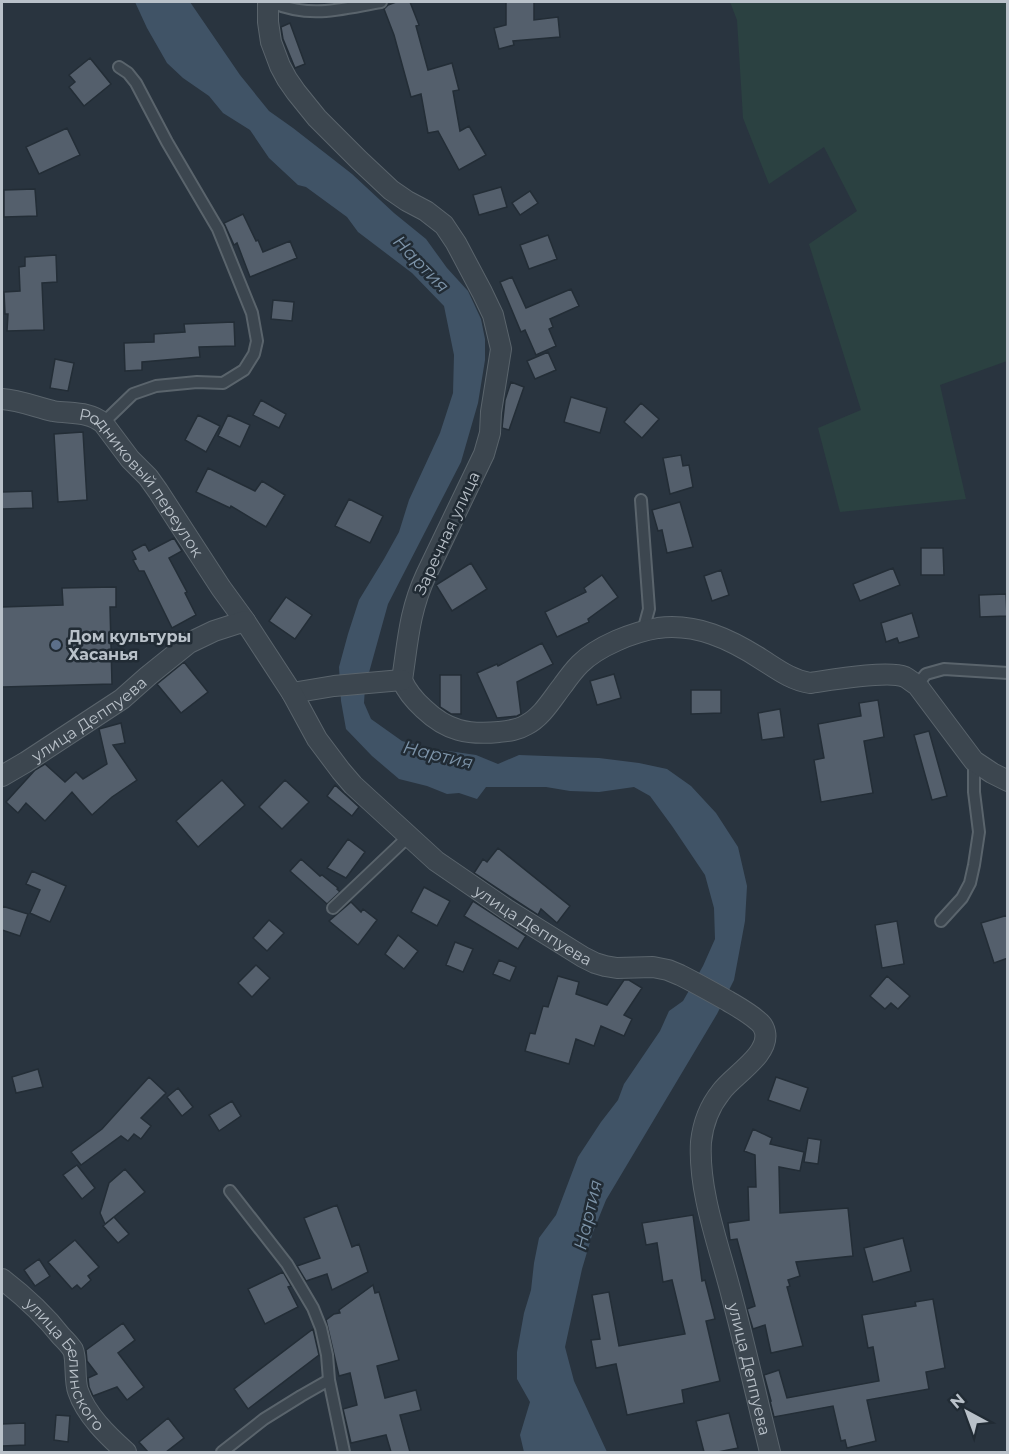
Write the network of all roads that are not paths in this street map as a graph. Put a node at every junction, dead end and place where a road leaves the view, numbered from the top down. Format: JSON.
{"nodes":[{"id":1,"x":270,"y":2,"type":"edge"},
{"id":2,"x":381,"y":2,"type":"edge"},
{"id":3,"x":119,"y":67,"type":"dead end"},
{"id":4,"x":2,"y":399,"type":"edge"},
{"id":5,"x":103,"y":423,"type":"junction"},
{"id":6,"x":641,"y":500,"type":"dead end"},
{"id":7,"x":245,"y":621,"type":"junction"},
{"id":8,"x":643,"y":631,"type":"junction"},
{"id":9,"x":1008,"y":673,"type":"edge"},
{"id":10,"x":402,"y":680,"type":"junction"},
{"id":11,"x":917,"y":685,"type":"junction"},
{"id":12,"x":292,"y":693,"type":"junction"},
{"id":13,"x":974,"y":761,"type":"junction"},
{"id":14,"x":2,"y":776,"type":"edge"},
{"id":15,"x":1008,"y":782,"type":"edge"},
{"id":16,"x":409,"y":836,"type":"junction"},
{"id":17,"x":333,"y":908,"type":"dead end"},
{"id":18,"x":941,"y":921,"type":"dead end"},
{"id":19,"x":230,"y":1191,"type":"dead end"},
{"id":20,"x":2,"y":1279,"type":"edge"},
{"id":21,"x":329,"y":1380,"type":"junction"},
{"id":22,"x":126,"y":1452,"type":"edge"},
{"id":23,"x":222,"y":1452,"type":"edge"},
{"id":24,"x":344,"y":1452,"type":"edge"},
{"id":25,"x":770,"y":1452,"type":"edge"}],
"edges":[{"from":1,"to":2,"type":"lane"},
{"from":1,"to":10,"type":"street","name":"Заречная улица"},
{"from":3,"to":5,"type":"lane"},
{"from":4,"to":5,"type":"street","name":"Родниковый переулок"},
{"from":5,"to":7,"type":"street","name":"Родниковый переулок"},
{"from":6,"to":8,"type":"lane"},
{"from":7,"to":12,"type":"street","name":"улица Деппуева"},
{"from":7,"to":14,"type":"street","name":"улица Деппуева"},
{"from":8,"to":10,"type":"street"},
{"from":8,"to":11,"type":"street"},
{"from":9,"to":11,"type":"lane"},
{"from":10,"to":12,"type":"street"},
{"from":11,"to":13,"type":"street"},
{"from":12,"to":16,"type":"street","name":"улица Деппуева"},
{"from":13,"to":15,"type":"street"},
{"from":13,"to":18,"type":"lane"},
{"from":16,"to":17,"type":"lane"},
{"from":16,"to":25,"type":"street","name":"улица Деппуева"},
{"from":19,"to":21,"type":"lane"},
{"from":20,"to":22,"type":"street","name":"улица Белинского"},
{"from":21,"to":23,"type":"lane"},
{"from":21,"to":24,"type":"lane"}]}
